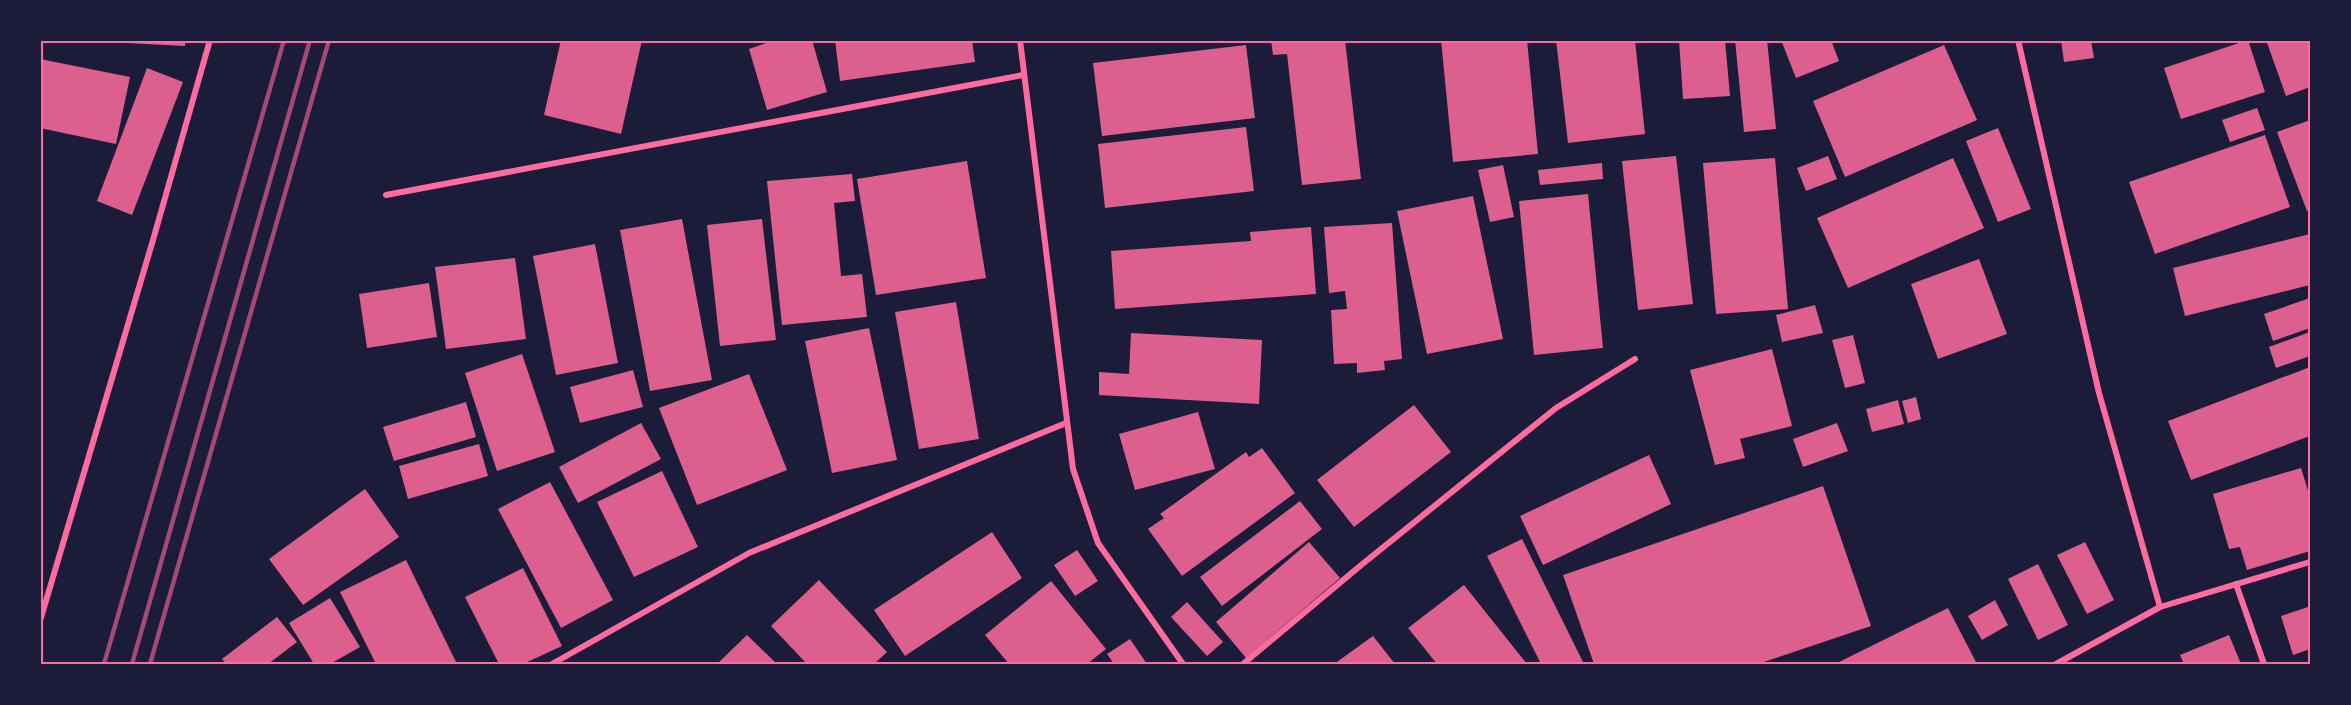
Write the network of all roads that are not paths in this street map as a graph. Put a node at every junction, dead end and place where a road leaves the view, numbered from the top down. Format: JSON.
{"nodes":[{"id":1,"x":210,"y":40,"type":"edge"},
{"id":2,"x":1020,"y":40,"type":"edge"},
{"id":3,"x":2018,"y":40,"type":"edge"},
{"id":4,"x":1023,"y":75,"type":"junction"},
{"id":5,"x":386,"y":195,"type":"dead end"},
{"id":6,"x":1635,"y":359,"type":"dead end"},
{"id":7,"x":1066,"y":423,"type":"junction"},
{"id":8,"x":2310,"y":562,"type":"edge"},
{"id":9,"x":2236,"y":584,"type":"junction"},
{"id":10,"x":2160,"y":608,"type":"junction"},
{"id":11,"x":40,"y":621,"type":"edge"},
{"id":12,"x":552,"y":664,"type":"edge"},
{"id":13,"x":1183,"y":664,"type":"edge"},
{"id":14,"x":1243,"y":664,"type":"edge"},
{"id":15,"x":2056,"y":664,"type":"edge"},
{"id":16,"x":2264,"y":664,"type":"edge"}],
"edges":[{"from":1,"to":11,"type":"street"},
{"from":2,"to":4,"type":"street"},
{"from":3,"to":10,"type":"street"},
{"from":4,"to":5,"type":"street"},
{"from":4,"to":7,"type":"street"},
{"from":6,"to":14,"type":"street"},
{"from":7,"to":12,"type":"street"},
{"from":7,"to":13,"type":"street"},
{"from":8,"to":9,"type":"street"},
{"from":9,"to":10,"type":"street"},
{"from":9,"to":16,"type":"street"},
{"from":10,"to":15,"type":"street"}]}
